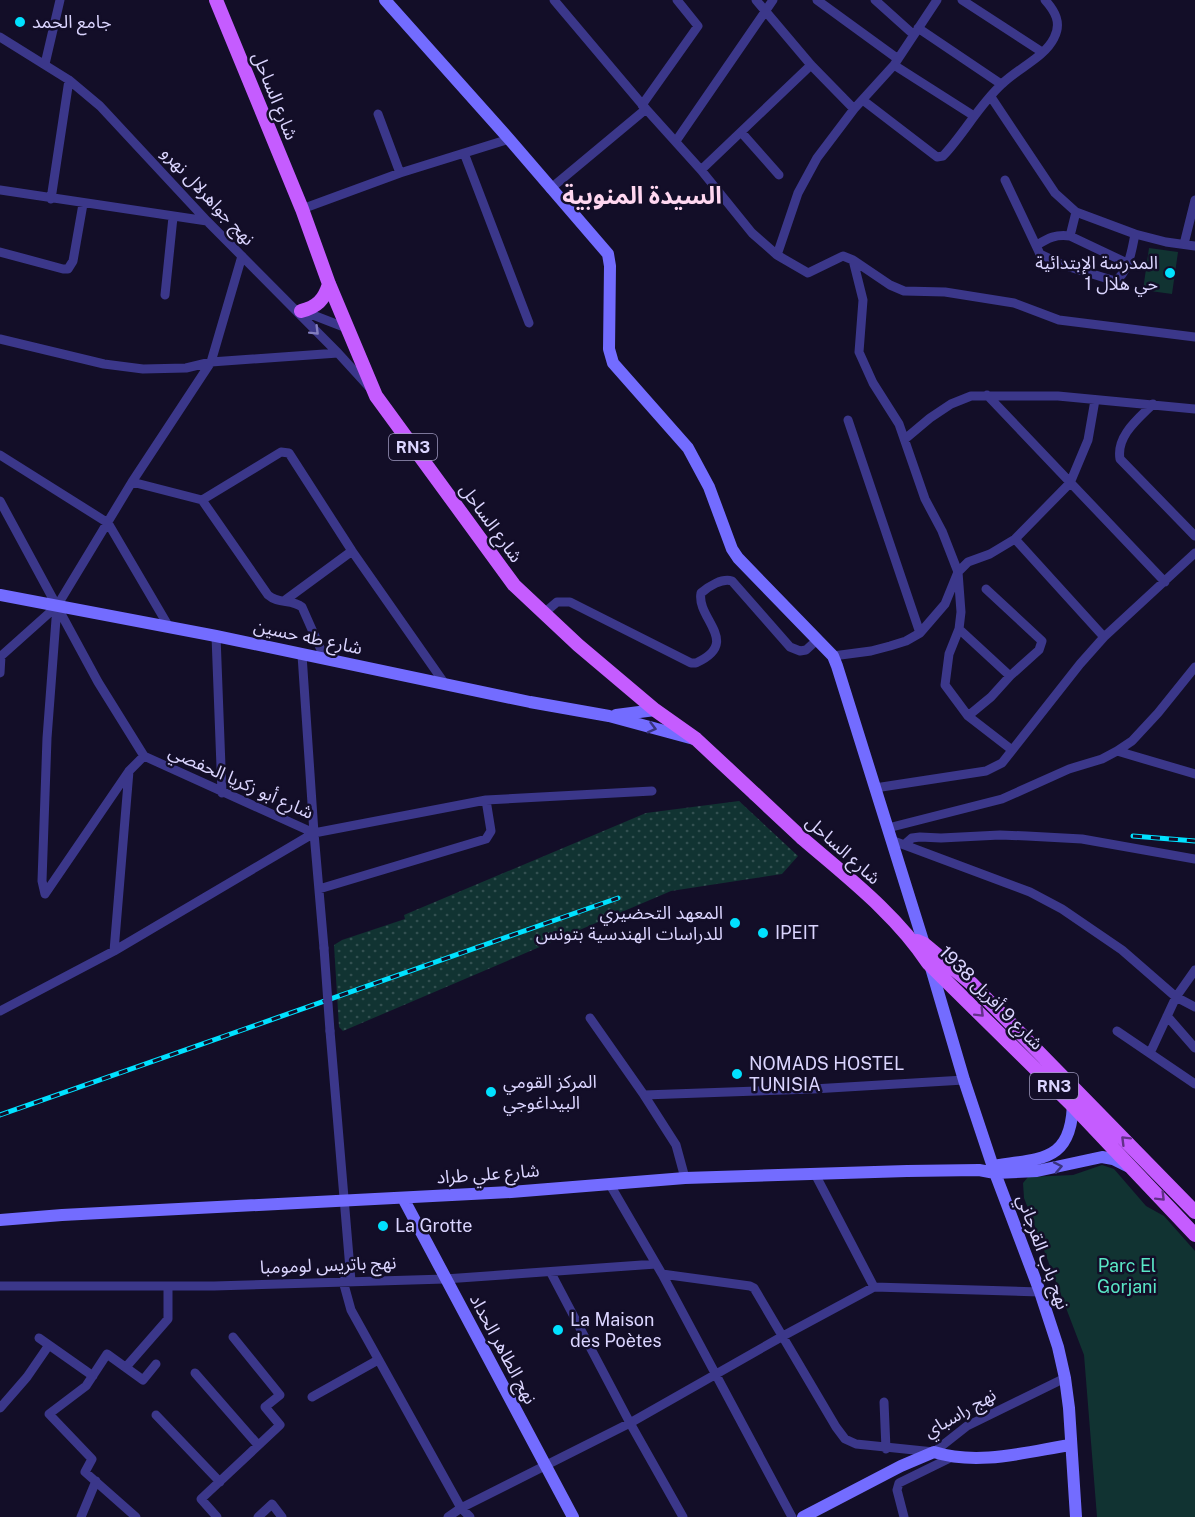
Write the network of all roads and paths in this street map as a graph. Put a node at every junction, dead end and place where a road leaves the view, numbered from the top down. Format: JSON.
{"nodes":[{"id":1,"x":60,"y":0,"type":"edge"},
{"id":2,"x":216,"y":0,"type":"edge"},
{"id":3,"x":554,"y":0,"type":"edge"},
{"id":4,"x":677,"y":0,"type":"edge"},
{"id":5,"x":756,"y":0,"type":"edge"},
{"id":6,"x":773,"y":0,"type":"edge"},
{"id":7,"x":817,"y":0,"type":"edge"},
{"id":8,"x":874,"y":0,"type":"edge"},
{"id":9,"x":937,"y":0,"type":"edge"},
{"id":10,"x":962,"y":0,"type":"edge"},
{"id":11,"x":1045,"y":0,"type":"edge"},
{"id":12,"x":387,"y":1,"type":"edge"},
{"id":13,"x":766,"y":12,"type":"junction"},
{"id":14,"x":916,"y":31,"type":"junction"},
{"id":15,"x":0,"y":38,"type":"edge"},
{"id":16,"x":1042,"y":52,"type":"junction"},
{"id":17,"x":896,"y":62,"type":"junction"},
{"id":18,"x":45,"y":64,"type":"junction"},
{"id":19,"x":811,"y":65,"type":"junction"},
{"id":20,"x":69,"y":80,"type":"junction"},
{"id":21,"x":1001,"y":84,"type":"junction"},
{"id":22,"x":991,"y":97,"type":"junction"},
{"id":23,"x":864,"y":101,"type":"junction"},
{"id":24,"x":644,"y":107,"type":"junction"},
{"id":25,"x":854,"y":109,"type":"junction"},
{"id":26,"x":378,"y":114,"type":"dead end"},
{"id":27,"x":974,"y":116,"type":"junction"},
{"id":28,"x":741,"y":132,"type":"junction"},
{"id":29,"x":508,"y":139,"type":"junction"},
{"id":30,"x":676,"y":141,"type":"junction"},
{"id":31,"x":464,"y":153,"type":"junction"},
{"id":32,"x":701,"y":170,"type":"junction"},
{"id":33,"x":400,"y":173,"type":"junction"},
{"id":34,"x":779,"y":175,"type":"dead end"},
{"id":35,"x":1005,"y":180,"type":"dead end"},
{"id":36,"x":0,"y":189,"type":"edge"},
{"id":37,"x":550,"y":189,"type":"junction"},
{"id":38,"x":51,"y":199,"type":"junction"},
{"id":39,"x":1195,"y":201,"type":"edge"},
{"id":40,"x":83,"y":204,"type":"junction"},
{"id":41,"x":302,"y":209,"type":"junction"},
{"id":42,"x":1076,"y":212,"type":"junction"},
{"id":43,"x":173,"y":217,"type":"junction"},
{"id":44,"x":207,"y":221,"type":"junction"},
{"id":45,"x":1135,"y":234,"type":"junction"},
{"id":46,"x":1070,"y":236,"type":"junction"},
{"id":47,"x":1184,"y":244,"type":"junction"},
{"id":48,"x":1037,"y":245,"type":"junction"},
{"id":49,"x":1195,"y":246,"type":"edge"},
{"id":50,"x":0,"y":252,"type":"edge"},
{"id":51,"x":777,"y":255,"type":"junction"},
{"id":52,"x":242,"y":256,"type":"junction"},
{"id":53,"x":853,"y":260,"type":"junction"},
{"id":54,"x":1127,"y":263,"type":"junction"},
{"id":55,"x":329,"y":284,"type":"junction"},
{"id":56,"x":165,"y":295,"type":"dead end"},
{"id":57,"x":297,"y":309,"type":"junction"},
{"id":58,"x":529,"y":324,"type":"dead end"},
{"id":59,"x":350,"y":329,"type":"junction"},
{"id":60,"x":1195,"y":337,"type":"edge"},
{"id":61,"x":0,"y":339,"type":"edge"},
{"id":62,"x":338,"y":353,"type":"junction"},
{"id":63,"x":211,"y":362,"type":"junction"},
{"id":64,"x":987,"y":395,"type":"junction"},
{"id":65,"x":376,"y":396,"type":"junction"},
{"id":66,"x":1095,"y":400,"type":"junction"},
{"id":67,"x":1153,"y":404,"type":"junction"},
{"id":68,"x":1195,"y":409,"type":"edge"},
{"id":69,"x":848,"y":420,"type":"dead end"},
{"id":70,"x":905,"y":439,"type":"junction"},
{"id":71,"x":0,"y":455,"type":"edge"},
{"id":72,"x":132,"y":482,"type":"junction"},
{"id":73,"x":1071,"y":483,"type":"junction"},
{"id":74,"x":202,"y":500,"type":"junction"},
{"id":75,"x":0,"y":501,"type":"edge"},
{"id":76,"x":108,"y":523,"type":"junction"},
{"id":77,"x":1195,"y":536,"type":"edge"},
{"id":78,"x":1015,"y":540,"type":"junction"},
{"id":79,"x":352,"y":552,"type":"junction"},
{"id":80,"x":1195,"y":554,"type":"edge"},
{"id":81,"x":958,"y":572,"type":"junction"},
{"id":82,"x":1165,"y":582,"type":"junction"},
{"id":83,"x":986,"y":589,"type":"dead end"},
{"id":84,"x":0,"y":595,"type":"edge"},
{"id":85,"x":284,"y":601,"type":"junction"},
{"id":86,"x":57,"y":606,"type":"junction"},
{"id":87,"x":543,"y":614,"type":"junction"},
{"id":88,"x":169,"y":627,"type":"junction"},
{"id":89,"x":959,"y":629,"type":"junction"},
{"id":90,"x":920,"y":633,"type":"junction"},
{"id":91,"x":216,"y":636,"type":"junction"},
{"id":92,"x":1104,"y":637,"type":"junction"},
{"id":93,"x":817,"y":640,"type":"junction"},
{"id":94,"x":302,"y":655,"type":"junction"},
{"id":95,"x":0,"y":656,"type":"edge"},
{"id":96,"x":833,"y":657,"type":"junction"},
{"id":97,"x":325,"y":659,"type":"junction"},
{"id":98,"x":1195,"y":667,"type":"edge"},
{"id":99,"x":0,"y":673,"type":"edge"},
{"id":100,"x":1010,"y":676,"type":"junction"},
{"id":101,"x":445,"y":684,"type":"junction"},
{"id":102,"x":655,"y":710,"type":"junction"},
{"id":103,"x":609,"y":716,"type":"junction"},
{"id":104,"x":968,"y":716,"type":"junction"},
{"id":105,"x":696,"y":740,"type":"junction"},
{"id":106,"x":1012,"y":750,"type":"junction"},
{"id":107,"x":1117,"y":751,"type":"junction"},
{"id":108,"x":144,"y":756,"type":"junction"},
{"id":109,"x":129,"y":771,"type":"junction"},
{"id":110,"x":1195,"y":774,"type":"edge"},
{"id":111,"x":875,"y":788,"type":"junction"},
{"id":112,"x":652,"y":791,"type":"dead end"},
{"id":113,"x":222,"y":793,"type":"junction"},
{"id":114,"x":486,"y":800,"type":"junction"},
{"id":115,"x":314,"y":834,"type":"junction"},
{"id":116,"x":889,"y":834,"type":"junction"},
{"id":117,"x":903,"y":845,"type":"junction"},
{"id":118,"x":1195,"y":859,"type":"edge"},
{"id":119,"x":319,"y":889,"type":"junction"},
{"id":120,"x":918,"y":941,"type":"junction"},
{"id":121,"x":114,"y":951,"type":"junction"},
{"id":122,"x":928,"y":963,"type":"junction"},
{"id":123,"x":1195,"y":970,"type":"edge"},
{"id":124,"x":972,"y":984,"type":"junction"},
{"id":125,"x":962,"y":994,"type":"junction"},
{"id":126,"x":1176,"y":997,"type":"junction"},
{"id":127,"x":943,"y":1007,"type":"junction"},
{"id":128,"x":1195,"y":1007,"type":"edge"},
{"id":129,"x":0,"y":1011,"type":"edge"},
{"id":130,"x":1167,"y":1016,"type":"junction"},
{"id":131,"x":590,"y":1018,"type":"dead end"},
{"id":132,"x":1117,"y":1031,"type":"dead end"},
{"id":133,"x":1195,"y":1048,"type":"edge"},
{"id":134,"x":1150,"y":1053,"type":"junction"},
{"id":135,"x":964,"y":1080,"type":"junction"},
{"id":136,"x":1195,"y":1084,"type":"edge"},
{"id":137,"x":1074,"y":1089,"type":"junction"},
{"id":138,"x":644,"y":1095,"type":"junction"},
{"id":139,"x":1073,"y":1106,"type":"junction"},
{"id":140,"x":994,"y":1169,"type":"junction"},
{"id":141,"x":1132,"y":1169,"type":"junction"},
{"id":142,"x":815,"y":1174,"type":"junction"},
{"id":143,"x":685,"y":1178,"type":"junction"},
{"id":144,"x":609,"y":1183,"type":"junction"},
{"id":145,"x":403,"y":1198,"type":"junction"},
{"id":146,"x":344,"y":1200,"type":"junction"},
{"id":147,"x":1195,"y":1212,"type":"edge"},
{"id":148,"x":0,"y":1220,"type":"edge"},
{"id":149,"x":1195,"y":1235,"type":"edge"},
{"id":150,"x":656,"y":1264,"type":"junction"},
{"id":151,"x":551,"y":1273,"type":"junction"},
{"id":152,"x":662,"y":1275,"type":"junction"},
{"id":153,"x":445,"y":1279,"type":"junction"},
{"id":154,"x":347,"y":1281,"type":"junction"},
{"id":155,"x":0,"y":1286,"type":"edge"},
{"id":156,"x":168,"y":1286,"type":"junction"},
{"id":157,"x":874,"y":1287,"type":"junction"},
{"id":158,"x":1040,"y":1292,"type":"junction"},
{"id":159,"x":783,"y":1336,"type":"junction"},
{"id":160,"x":233,"y":1337,"type":"dead end"},
{"id":161,"x":39,"y":1338,"type":"dead end"},
{"id":162,"x":49,"y":1345,"type":"junction"},
{"id":163,"x":378,"y":1360,"type":"junction"},
{"id":164,"x":156,"y":1364,"type":"dead end"},
{"id":165,"x":126,"y":1367,"type":"junction"},
{"id":166,"x":195,"y":1373,"type":"dead end"},
{"id":167,"x":93,"y":1376,"type":"junction"},
{"id":168,"x":716,"y":1376,"type":"junction"},
{"id":169,"x":1065,"y":1378,"type":"junction"},
{"id":170,"x":312,"y":1397,"type":"dead end"},
{"id":171,"x":884,"y":1402,"type":"dead end"},
{"id":172,"x":0,"y":1408,"type":"edge"},
{"id":173,"x":156,"y":1415,"type":"dead end"},
{"id":174,"x":630,"y":1423,"type":"junction"},
{"id":175,"x":1070,"y":1444,"type":"junction"},
{"id":176,"x":258,"y":1445,"type":"junction"},
{"id":177,"x":886,"y":1449,"type":"junction"},
{"id":178,"x":934,"y":1452,"type":"junction"},
{"id":179,"x":950,"y":1458,"type":"junction"},
{"id":180,"x":546,"y":1466,"type":"junction"},
{"id":181,"x":96,"y":1481,"type":"junction"},
{"id":182,"x":220,"y":1482,"type":"junction"},
{"id":183,"x":460,"y":1509,"type":"junction"},
{"id":184,"x":904,"y":1515,"type":"edge"},
{"id":185,"x":81,"y":1517,"type":"edge"},
{"id":186,"x":136,"y":1517,"type":"edge"},
{"id":187,"x":217,"y":1517,"type":"edge"},
{"id":188,"x":258,"y":1517,"type":"edge"},
{"id":189,"x":282,"y":1517,"type":"edge"},
{"id":190,"x":448,"y":1517,"type":"edge"},
{"id":191,"x":470,"y":1517,"type":"edge"},
{"id":192,"x":573,"y":1517,"type":"edge"},
{"id":193,"x":683,"y":1517,"type":"edge"},
{"id":194,"x":792,"y":1517,"type":"edge"},
{"id":195,"x":803,"y":1517,"type":"edge"},
{"id":196,"x":892,"y":1517,"type":"edge"},
{"id":197,"x":1076,"y":1517,"type":"edge"}],
"edges":[{"from":1,"to":18,"type":"street"},
{"from":2,"to":41,"type":"main road","name":"شارع الساحل","number":"RN3"},
{"from":3,"to":24,"type":"street"},
{"from":4,"to":24,"type":"street"},
{"from":5,"to":13,"type":"street"},
{"from":6,"to":13,"type":"street"},
{"from":7,"to":17,"type":"street"},
{"from":8,"to":14,"type":"street"},
{"from":9,"to":14,"type":"street"},
{"from":10,"to":16,"type":"street"},
{"from":11,"to":16,"type":"street"},
{"from":12,"to":29,"type":"street"},
{"from":13,"to":19,"type":"street"},
{"from":13,"to":30,"type":"street"},
{"from":14,"to":17,"type":"street"},
{"from":14,"to":21,"type":"street"},
{"from":15,"to":18,"type":"street","name":"نهج جواهرلال نهرو"},
{"from":16,"to":21,"type":"street"},
{"from":17,"to":23,"type":"street"},
{"from":17,"to":27,"type":"street"},
{"from":18,"to":20,"type":"street","name":"نهج جواهرلال نهرو"},
{"from":19,"to":25,"type":"street"},
{"from":19,"to":28,"type":"street"},
{"from":20,"to":38,"type":"street"},
{"from":20,"to":44,"type":"street","name":"نهج جواهرلال نهرو"},
{"from":21,"to":22,"type":"street"},
{"from":22,"to":27,"type":"street"},
{"from":22,"to":42,"type":"street"},
{"from":23,"to":25,"type":"street"},
{"from":23,"to":27,"type":"street"},
{"from":24,"to":30,"type":"street"},
{"from":24,"to":37,"type":"street"},
{"from":25,"to":51,"type":"street"},
{"from":26,"to":33,"type":"street"},
{"from":28,"to":32,"type":"street"},
{"from":28,"to":34,"type":"street"},
{"from":29,"to":31,"type":"street"},
{"from":29,"to":37,"type":"street"},
{"from":30,"to":32,"type":"street"},
{"from":31,"to":33,"type":"street"},
{"from":31,"to":58,"type":"street"},
{"from":32,"to":51,"type":"street"},
{"from":33,"to":41,"type":"street"},
{"from":35,"to":48,"type":"street"},
{"from":36,"to":38,"type":"street"},
{"from":37,"to":93,"type":"street"},
{"from":38,"to":40,"type":"street"},
{"from":39,"to":47,"type":"street"},
{"from":40,"to":43,"type":"street"},
{"from":40,"to":50,"type":"street"},
{"from":41,"to":55,"type":"main road","name":"شارع الساحل","number":"RN3"},
{"from":42,"to":45,"type":"street"},
{"from":42,"to":46,"type":"street"},
{"from":43,"to":44,"type":"street"},
{"from":43,"to":56,"type":"street"},
{"from":44,"to":52,"type":"street","name":"نهج جواهرلال نهرو"},
{"from":45,"to":47,"type":"street"},
{"from":45,"to":54,"type":"street"},
{"from":46,"to":48,"type":"street"},
{"from":46,"to":54,"type":"street"},
{"from":47,"to":49,"type":"street"},
{"from":48,"to":54,"type":"street"},
{"from":51,"to":53,"type":"street"},
{"from":52,"to":57,"type":"street","name":"نهج جواهرلال نهرو"},
{"from":52,"to":63,"type":"street"},
{"from":53,"to":60,"type":"street"},
{"from":53,"to":70,"type":"street"},
{"from":55,"to":57,"type":"main road"},
{"from":55,"to":59,"type":"main road","name":"شارع الساحل","number":"RN3"},
{"from":57,"to":59,"type":"street"},
{"from":57,"to":62,"type":"street","name":"نهج جواهرلال نهرو","one_way":true},
{"from":59,"to":65,"type":"main road","name":"شارع الساحل","number":"RN3"},
{"from":61,"to":63,"type":"street"},
{"from":62,"to":63,"type":"street"},
{"from":62,"to":65,"type":"street","name":"نهج جواهرلال نهرو"},
{"from":63,"to":72,"type":"street"},
{"from":64,"to":66,"type":"street"},
{"from":64,"to":70,"type":"street"},
{"from":64,"to":73,"type":"street"},
{"from":65,"to":87,"type":"main road","name":"شارع الساحل","number":"RN3"},
{"from":66,"to":67,"type":"street"},
{"from":66,"to":73,"type":"street"},
{"from":67,"to":68,"type":"street"},
{"from":67,"to":77,"type":"street"},
{"from":69,"to":90,"type":"street"},
{"from":70,"to":81,"type":"street"},
{"from":71,"to":76,"type":"street"},
{"from":72,"to":74,"type":"street"},
{"from":72,"to":76,"type":"street"},
{"from":73,"to":78,"type":"street"},
{"from":73,"to":82,"type":"street"},
{"from":74,"to":79,"type":"street"},
{"from":74,"to":85,"type":"street"},
{"from":75,"to":86,"type":"street","name":"شارع أبو زكريا الحفصي"},
{"from":76,"to":86,"type":"street"},
{"from":76,"to":88,"type":"street"},
{"from":78,"to":81,"type":"street"},
{"from":78,"to":92,"type":"street"},
{"from":79,"to":85,"type":"street"},
{"from":79,"to":101,"type":"street"},
{"from":80,"to":82,"type":"street"},
{"from":81,"to":89,"type":"street"},
{"from":81,"to":90,"type":"street"},
{"from":82,"to":92,"type":"street"},
{"from":83,"to":100,"type":"street"},
{"from":84,"to":86,"type":"street","name":"شارع طه حسين"},
{"from":85,"to":97,"type":"street"},
{"from":86,"to":88,"type":"street","name":"شارع طه حسين"},
{"from":86,"to":95,"type":"street"},
{"from":86,"to":108,"type":"street","name":"شارع أبو زكريا الحفصي"},
{"from":86,"to":109,"type":"street"},
{"from":87,"to":93,"type":"street"},
{"from":87,"to":102,"type":"main road","name":"شارع الساحل","number":"RN3"},
{"from":88,"to":91,"type":"street","name":"شارع طه حسين"},
{"from":89,"to":100,"type":"street"},
{"from":89,"to":104,"type":"street"},
{"from":90,"to":96,"type":"street"},
{"from":91,"to":94,"type":"street","name":"شارع طه حسين"},
{"from":91,"to":113,"type":"street"},
{"from":92,"to":106,"type":"street"},
{"from":93,"to":96,"type":"street"},
{"from":94,"to":97,"type":"street","name":"شارع طه حسين"},
{"from":94,"to":115,"type":"street"},
{"from":95,"to":99,"type":"street"},
{"from":96,"to":111,"type":"street"},
{"from":97,"to":101,"type":"street","name":"شارع طه حسين"},
{"from":98,"to":107,"type":"street"},
{"from":100,"to":104,"type":"street"},
{"from":101,"to":103,"type":"street","name":"شارع طه حسين"},
{"from":102,"to":103,"type":"street"},
{"from":102,"to":105,"type":"main road","name":"شارع الساحل","number":"RN3"},
{"from":103,"to":105,"type":"street","one_way":true},
{"from":104,"to":106,"type":"street"},
{"from":105,"to":120,"type":"main road","name":"شارع الساحل","number":"RN3","bridge":true},
{"from":106,"to":111,"type":"street"},
{"from":107,"to":110,"type":"street"},
{"from":107,"to":116,"type":"street"},
{"from":108,"to":109,"type":"street"},
{"from":108,"to":113,"type":"street","name":"شارع أبو زكريا الحفصي"},
{"from":109,"to":121,"type":"street"},
{"from":111,"to":116,"type":"street"},
{"from":112,"to":114,"type":"street"},
{"from":113,"to":115,"type":"street","name":"شارع أبو زكريا الحفصي"},
{"from":114,"to":115,"type":"street"},
{"from":114,"to":119,"type":"street"},
{"from":115,"to":119,"type":"street","name":"شارع أبو زكريا الحفصي"},
{"from":115,"to":121,"type":"street"},
{"from":116,"to":117,"type":"street"},
{"from":116,"to":120,"type":"street"},
{"from":117,"to":118,"type":"street"},
{"from":117,"to":126,"type":"street"},
{"from":119,"to":146,"type":"street","name":"شارع أبو زكريا الحفصي","bridge":true},
{"from":120,"to":122,"type":"main road","name":"شارع 9 أفريل 1938","number":"RN3"},
{"from":120,"to":124,"type":"main road","name":"شارع 9 أفريل 1938","number":"RN3"},
{"from":121,"to":129,"type":"street"},
{"from":122,"to":125,"type":"main road","name":"شارع 9 أفريل 1938","number":"RN3"},
{"from":122,"to":127,"type":"street","name":"نهج باب القرجاني"},
{"from":123,"to":126,"type":"street"},
{"from":124,"to":125,"type":"street"},
{"from":124,"to":137,"type":"main road","name":"شارع 9 أفريل 1938","number":"RN3"},
{"from":125,"to":127,"type":"street"},
{"from":125,"to":139,"type":"main road","name":"شارع 9 أفريل 1938","number":"RN3","one_way":true},
{"from":126,"to":128,"type":"street"},
{"from":126,"to":130,"type":"street"},
{"from":127,"to":135,"type":"street","name":"نهج باب القرجاني"},
{"from":130,"to":133,"type":"street"},
{"from":130,"to":134,"type":"street"},
{"from":131,"to":138,"type":"street"},
{"from":132,"to":134,"type":"street"},
{"from":134,"to":136,"type":"street"},
{"from":135,"to":138,"type":"street"},
{"from":135,"to":140,"type":"street","name":"نهج باب القرجاني"},
{"from":137,"to":139,"type":"street","name":"شارع علي طراد"},
{"from":147,"to":137,"type":"main road","name":"شارع 9 أفريل 1938","number":"RN3","one_way":true},
{"from":138,"to":143,"type":"street"},
{"from":139,"to":140,"type":"street","name":"شارع علي طراد"},
{"from":139,"to":141,"type":"main road","name":"شارع 9 أفريل 1938","number":"RN3"},
{"from":140,"to":141,"type":"street","name":"شارع علي طراد","one_way":true},
{"from":140,"to":142,"type":"street","name":"شارع علي طراد"},
{"from":140,"to":158,"type":"street","name":"نهج باب القرجاني"},
{"from":141,"to":149,"type":"main road","name":"شارع 9 أفريل 1938","number":"RN3","one_way":true},
{"from":142,"to":143,"type":"street","name":"شارع علي طراد"},
{"from":142,"to":157,"type":"street"},
{"from":143,"to":144,"type":"street","name":"شارع علي طراد"},
{"from":144,"to":145,"type":"street","name":"شارع علي طراد"},
{"from":144,"to":150,"type":"street"},
{"from":145,"to":146,"type":"street","name":"شارع علي طراد"},
{"from":145,"to":153,"type":"street","name":"نهج الطاهر الحداد"},
{"from":146,"to":148,"type":"street","name":"شارع علي طراد"},
{"from":146,"to":154,"type":"street","name":"شارع أبو زكريا الحفصي"},
{"from":150,"to":151,"type":"street","name":"نهج باتريس لومومبا"},
{"from":150,"to":152,"type":"street"},
{"from":151,"to":153,"type":"street","name":"نهج باتريس لومومبا"},
{"from":151,"to":174,"type":"street"},
{"from":152,"to":159,"type":"street"},
{"from":152,"to":168,"type":"street"},
{"from":153,"to":154,"type":"street","name":"نهج باتريس لومومبا"},
{"from":153,"to":180,"type":"street","name":"نهج الطاهر الحداد"},
{"from":154,"to":156,"type":"street","name":"نهج باتريس لومومبا"},
{"from":154,"to":163,"type":"street","name":"شارع أبو زكريا الحفصي"},
{"from":155,"to":156,"type":"street","name":"نهج باتريس لومومبا"},
{"from":156,"to":165,"type":"street"},
{"from":157,"to":158,"type":"street"},
{"from":157,"to":159,"type":"street"},
{"from":158,"to":169,"type":"street","name":"نهج باب القرجاني"},
{"from":159,"to":168,"type":"street"},
{"from":159,"to":177,"type":"street","name":"نهج راسباي"},
{"from":160,"to":176,"type":"street"},
{"from":161,"to":162,"type":"street"},
{"from":162,"to":167,"type":"street"},
{"from":162,"to":172,"type":"street"},
{"from":163,"to":170,"type":"street"},
{"from":163,"to":183,"type":"street","name":"شارع أبو زكريا الحفصي"},
{"from":164,"to":165,"type":"street"},
{"from":165,"to":167,"type":"street"},
{"from":166,"to":176,"type":"street"},
{"from":167,"to":181,"type":"street"},
{"from":168,"to":174,"type":"street"},
{"from":168,"to":194,"type":"street"},
{"from":169,"to":175,"type":"street","name":"نهج باب القرجاني"},
{"from":169,"to":178,"type":"street","name":"نهج راسباي"},
{"from":171,"to":177,"type":"street"},
{"from":173,"to":182,"type":"street"},
{"from":174,"to":180,"type":"street"},
{"from":174,"to":193,"type":"street"},
{"from":175,"to":179,"type":"street"},
{"from":175,"to":197,"type":"street","name":"نهج باب القرجاني"},
{"from":176,"to":182,"type":"street"},
{"from":177,"to":178,"type":"street","name":"نهج راسباي"},
{"from":178,"to":179,"type":"street"},
{"from":178,"to":195,"type":"street"},
{"from":179,"to":184,"type":"street"},
{"from":180,"to":183,"type":"street"},
{"from":180,"to":192,"type":"street","name":"نهج الطاهر الحداد"},
{"from":181,"to":185,"type":"street"},
{"from":181,"to":186,"type":"street"},
{"from":182,"to":187,"type":"street"},
{"from":183,"to":190,"type":"street"},
{"from":183,"to":191,"type":"street"},
{"from":184,"to":196,"type":"street"},
{"from":188,"to":189,"type":"street"}]}
